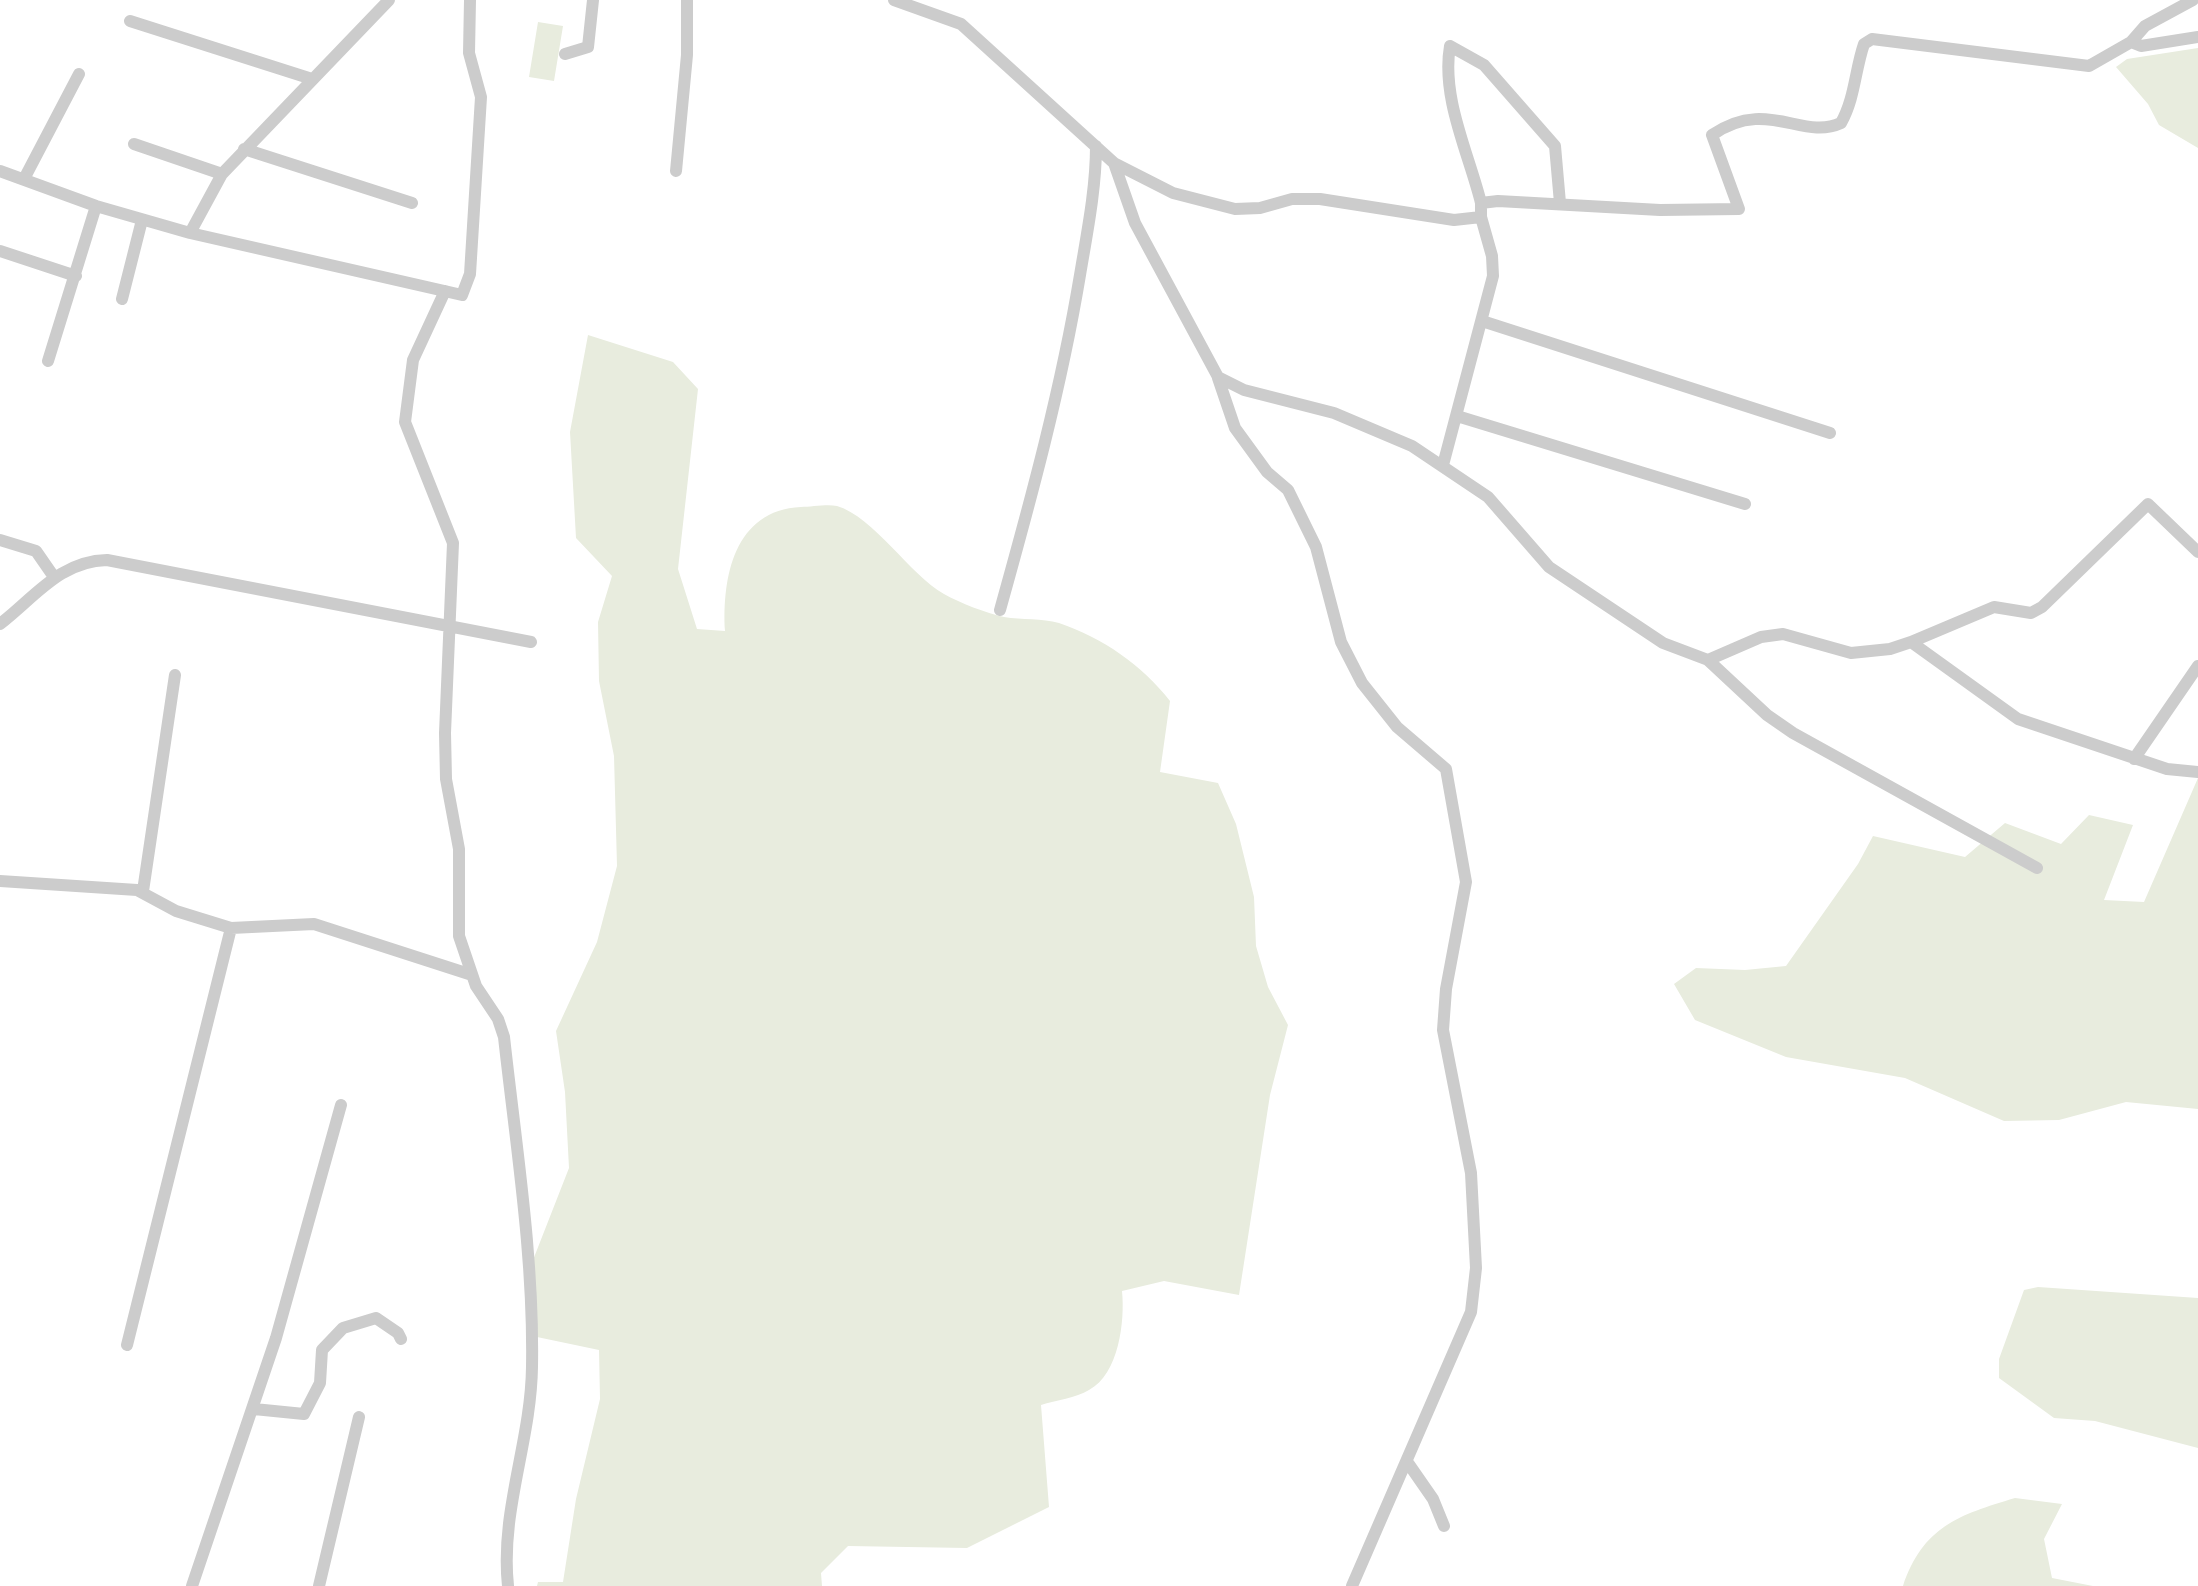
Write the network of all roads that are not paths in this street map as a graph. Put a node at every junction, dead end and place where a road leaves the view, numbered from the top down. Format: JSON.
{"nodes":[{"id":1,"x":388,"y":0,"type":"edge"},
{"id":2,"x":470,"y":0,"type":"edge"},
{"id":3,"x":592,"y":0,"type":"edge"},
{"id":4,"x":688,"y":0,"type":"edge"},
{"id":5,"x":894,"y":0,"type":"edge"},
{"id":6,"x":2176,"y":0,"type":"edge"},
{"id":7,"x":2193,"y":0,"type":"edge"},
{"id":8,"x":2161,"y":15,"type":"junction"},
{"id":9,"x":130,"y":21,"type":"dead end"},
{"id":10,"x":2198,"y":37,"type":"edge"},
{"id":11,"x":2132,"y":41,"type":"junction"},
{"id":12,"x":566,"y":54,"type":"dead end"},
{"id":13,"x":79,"y":74,"type":"dead end"},
{"id":14,"x":312,"y":79,"type":"junction"},
{"id":15,"x":134,"y":144,"type":"dead end"},
{"id":16,"x":1096,"y":146,"type":"junction"},
{"id":17,"x":244,"y":149,"type":"junction"},
{"id":18,"x":1114,"y":163,"type":"junction"},
{"id":19,"x":0,"y":171,"type":"edge"},
{"id":20,"x":676,"y":171,"type":"dead end"},
{"id":21,"x":222,"y":174,"type":"junction"},
{"id":22,"x":24,"y":179,"type":"junction"},
{"id":23,"x":412,"y":202,"type":"dead end"},
{"id":24,"x":1560,"y":203,"type":"junction"},
{"id":25,"x":96,"y":206,"type":"junction"},
{"id":26,"x":1481,"y":210,"type":"junction"},
{"id":27,"x":142,"y":220,"type":"junction"},
{"id":28,"x":190,"y":233,"type":"junction"},
{"id":29,"x":0,"y":251,"type":"edge"},
{"id":30,"x":76,"y":276,"type":"junction"},
{"id":31,"x":446,"y":292,"type":"junction"},
{"id":32,"x":122,"y":299,"type":"dead end"},
{"id":33,"x":1483,"y":321,"type":"junction"},
{"id":34,"x":48,"y":362,"type":"dead end"},
{"id":35,"x":1218,"y":377,"type":"junction"},
{"id":36,"x":1457,"y":416,"type":"junction"},
{"id":37,"x":1831,"y":433,"type":"dead end"},
{"id":38,"x":1443,"y":465,"type":"junction"},
{"id":39,"x":1745,"y":504,"type":"dead end"},
{"id":40,"x":0,"y":539,"type":"edge"},
{"id":41,"x":2198,"y":552,"type":"edge"},
{"id":42,"x":53,"y":577,"type":"junction"},
{"id":43,"x":1000,"y":610,"type":"dead end"},
{"id":44,"x":0,"y":625,"type":"edge"},
{"id":45,"x":449,"y":629,"type":"junction"},
{"id":46,"x":1911,"y":641,"type":"junction"},
{"id":47,"x":530,"y":642,"type":"dead end"},
{"id":48,"x":1708,"y":659,"type":"junction"},
{"id":49,"x":2198,"y":666,"type":"edge"},
{"id":50,"x":175,"y":675,"type":"dead end"},
{"id":51,"x":2134,"y":759,"type":"junction"},
{"id":52,"x":2198,"y":772,"type":"edge"},
{"id":53,"x":2037,"y":868,"type":"dead end"},
{"id":54,"x":1,"y":881,"type":"edge"},
{"id":55,"x":142,"y":891,"type":"junction"},
{"id":56,"x":0,"y":899,"type":"edge"},
{"id":57,"x":231,"y":928,"type":"junction"},
{"id":58,"x":472,"y":975,"type":"junction"},
{"id":59,"x":341,"y":1105,"type":"dead end"},
{"id":60,"x":401,"y":1340,"type":"dead end"},
{"id":61,"x":127,"y":1345,"type":"dead end"},
{"id":62,"x":254,"y":1409,"type":"junction"},
{"id":63,"x":359,"y":1417,"type":"dead end"},
{"id":64,"x":1408,"y":1463,"type":"junction"},
{"id":65,"x":1444,"y":1526,"type":"dead end"},
{"id":66,"x":192,"y":1586,"type":"edge"},
{"id":67,"x":319,"y":1586,"type":"edge"},
{"id":68,"x":508,"y":1586,"type":"edge"},
{"id":69,"x":1352,"y":1586,"type":"edge"}],
"edges":[{"from":1,"to":14,"type":"street"},
{"from":2,"to":31,"type":"street"},
{"from":3,"to":12,"type":"street"},
{"from":4,"to":20,"type":"street"},
{"from":5,"to":16,"type":"street"},
{"from":6,"to":8,"type":"street"},
{"from":7,"to":8,"type":"street"},
{"from":8,"to":11,"type":"street"},
{"from":9,"to":14,"type":"street"},
{"from":10,"to":11,"type":"street"},
{"from":11,"to":24,"type":"street"},
{"from":13,"to":22,"type":"street"},
{"from":14,"to":17,"type":"street"},
{"from":15,"to":21,"type":"street"},
{"from":16,"to":18,"type":"street"},
{"from":16,"to":43,"type":"street"},
{"from":17,"to":21,"type":"street"},
{"from":17,"to":23,"type":"street"},
{"from":18,"to":26,"type":"street"},
{"from":18,"to":35,"type":"street"},
{"from":19,"to":22,"type":"street"},
{"from":21,"to":28,"type":"street"},
{"from":22,"to":25,"type":"street"},
{"from":24,"to":26,"type":"street"},
{"from":24,"to":26,"type":"street"},
{"from":25,"to":27,"type":"street"},
{"from":25,"to":30,"type":"street"},
{"from":26,"to":33,"type":"street"},
{"from":27,"to":28,"type":"street"},
{"from":27,"to":32,"type":"street"},
{"from":28,"to":31,"type":"street"},
{"from":29,"to":30,"type":"street"},
{"from":30,"to":34,"type":"street"},
{"from":31,"to":45,"type":"street"},
{"from":33,"to":36,"type":"street"},
{"from":33,"to":37,"type":"street"},
{"from":35,"to":38,"type":"street"},
{"from":35,"to":64,"type":"street"},
{"from":36,"to":38,"type":"street"},
{"from":36,"to":39,"type":"street"},
{"from":38,"to":48,"type":"street"},
{"from":40,"to":42,"type":"street"},
{"from":41,"to":46,"type":"street"},
{"from":42,"to":44,"type":"street"},
{"from":42,"to":45,"type":"street"},
{"from":45,"to":47,"type":"street"},
{"from":45,"to":58,"type":"street"},
{"from":46,"to":48,"type":"street"},
{"from":46,"to":51,"type":"street"},
{"from":48,"to":53,"type":"street"},
{"from":49,"to":51,"type":"street"},
{"from":50,"to":55,"type":"street"},
{"from":51,"to":52,"type":"street"},
{"from":54,"to":55,"type":"street"},
{"from":54,"to":56,"type":"street"},
{"from":55,"to":57,"type":"street"},
{"from":57,"to":58,"type":"street"},
{"from":57,"to":61,"type":"street"},
{"from":58,"to":68,"type":"street"},
{"from":59,"to":62,"type":"street"},
{"from":60,"to":62,"type":"street"},
{"from":62,"to":66,"type":"street"},
{"from":63,"to":67,"type":"street"},
{"from":64,"to":65,"type":"street"},
{"from":64,"to":69,"type":"street"}]}
